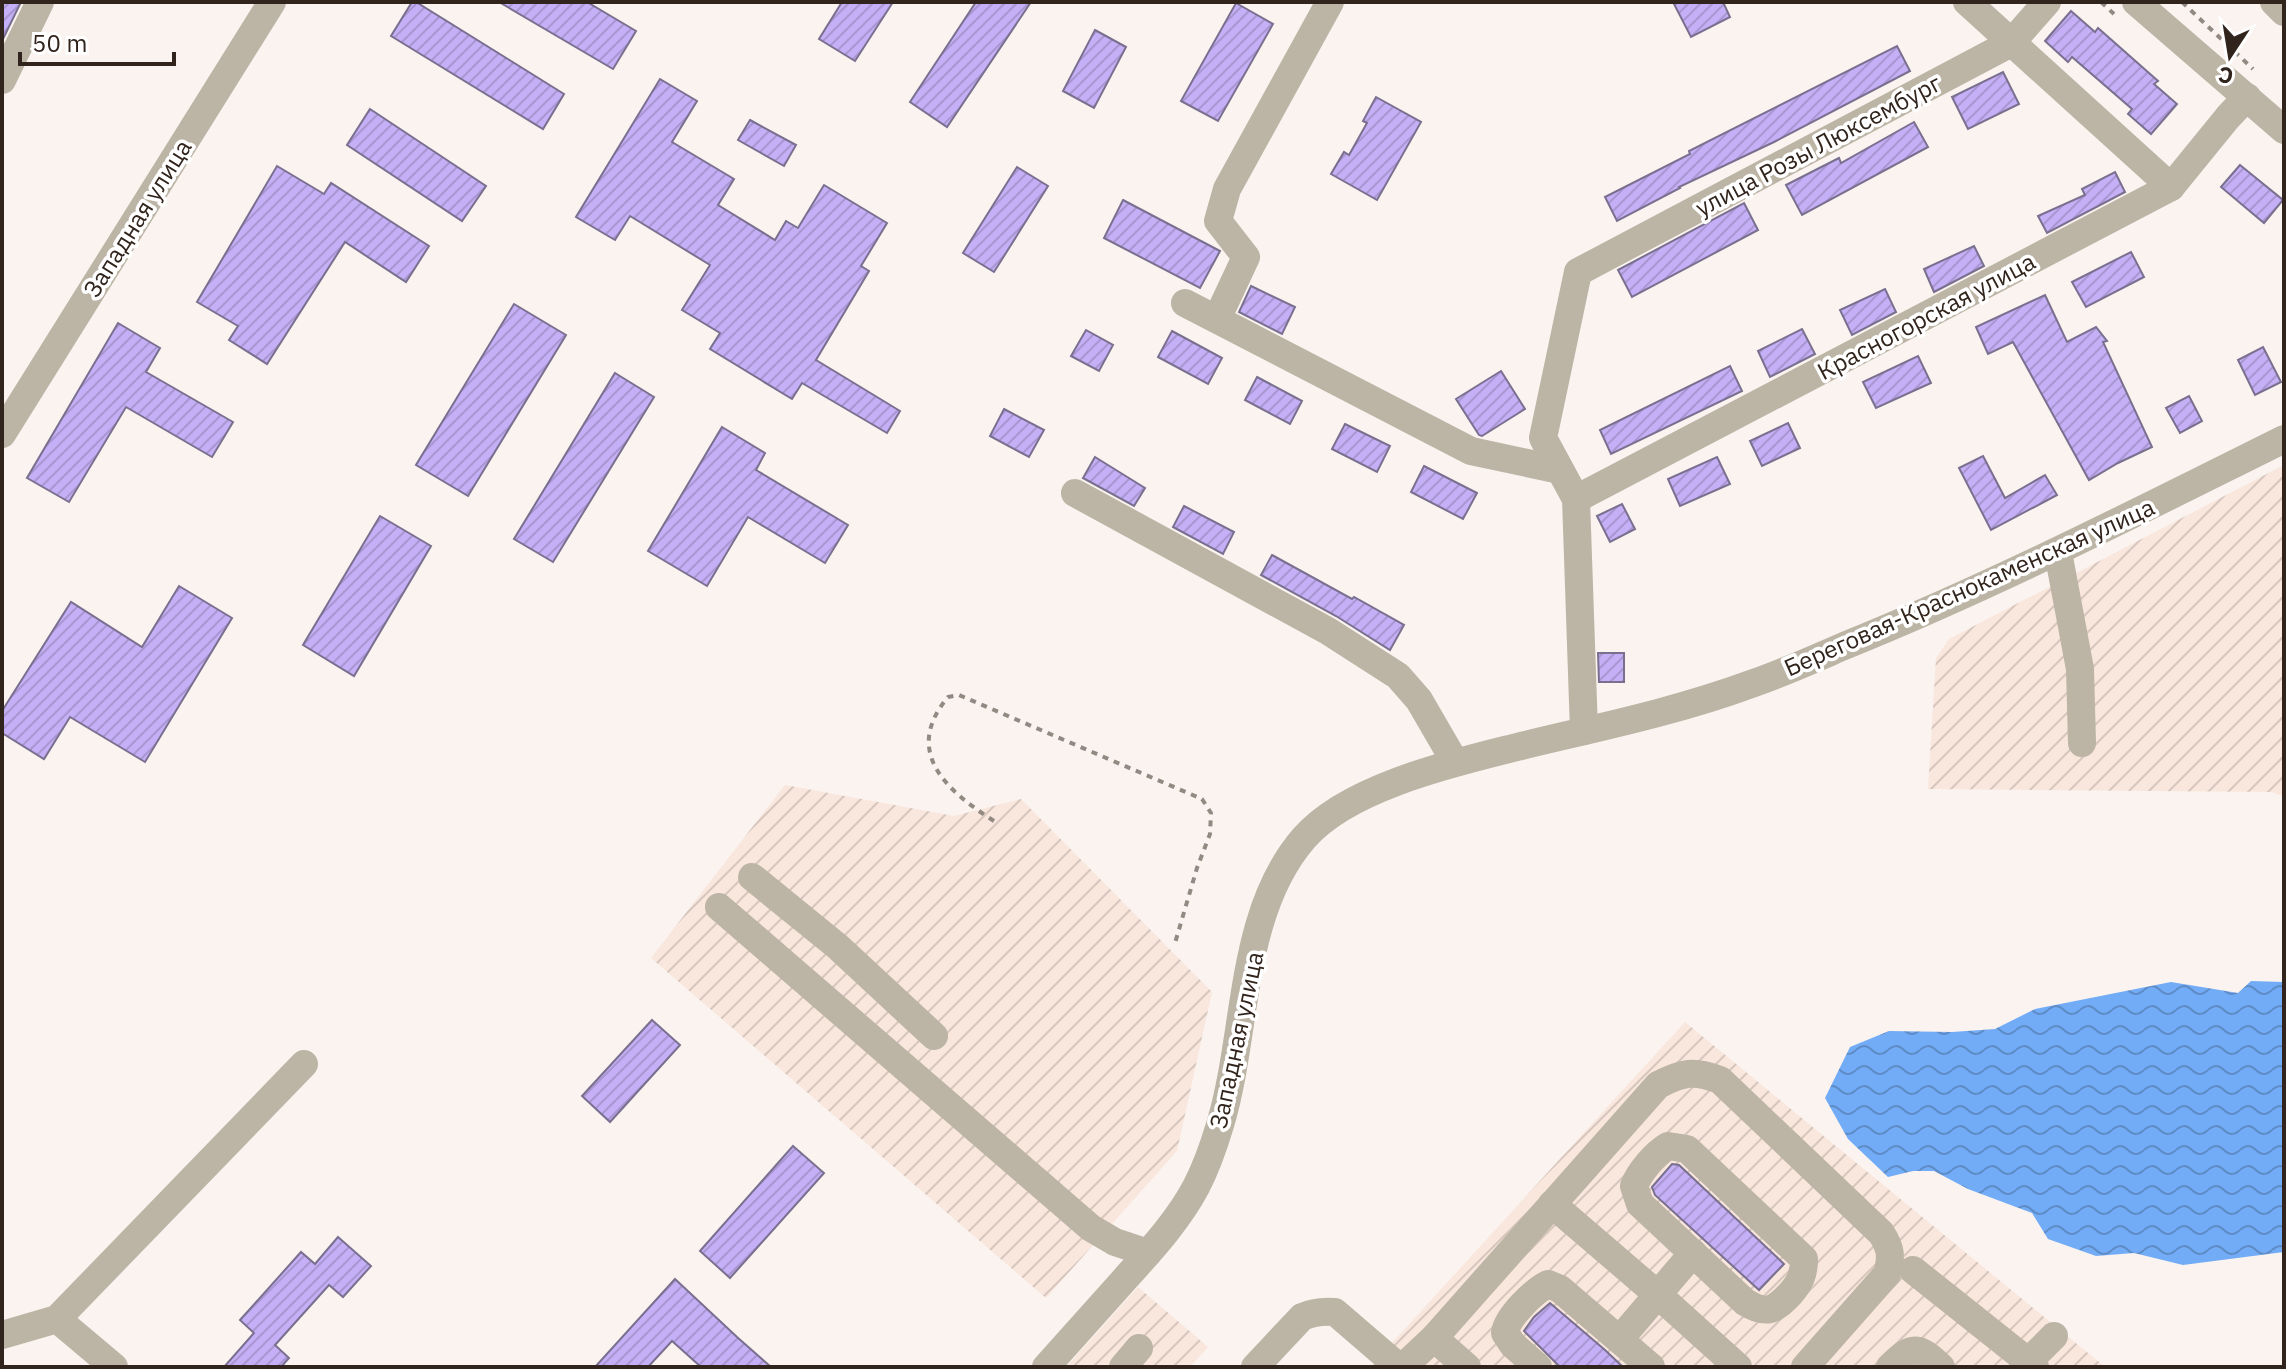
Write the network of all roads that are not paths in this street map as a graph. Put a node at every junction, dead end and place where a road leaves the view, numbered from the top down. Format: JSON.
{"nodes":[{"id":1,"x":40,"y":2,"type":"edge"},
{"id":2,"x":272,"y":2,"type":"edge"},
{"id":3,"x":1330,"y":2,"type":"edge"},
{"id":4,"x":1967,"y":2,"type":"edge"},
{"id":5,"x":2047,"y":2,"type":"edge"},
{"id":6,"x":2136,"y":2,"type":"edge"},
{"id":7,"x":2274,"y":2,"type":"edge"},
{"id":8,"x":2284,"y":12,"type":"edge"},
{"id":9,"x":2011,"y":43,"type":"junction"},
{"id":10,"x":2,"y":80,"type":"edge"},
{"id":11,"x":2255,"y":88,"type":"junction"},
{"id":12,"x":2284,"y":130,"type":"edge"},
{"id":13,"x":2171,"y":187,"type":"junction"},
{"id":14,"x":1185,"y":303,"type":"dead end"},
{"id":15,"x":1217,"y":319,"type":"junction"},
{"id":16,"x":2,"y":434,"type":"edge"},
{"id":17,"x":2284,"y":439,"type":"edge"},
{"id":18,"x":1560,"y":470,"type":"junction"},
{"id":19,"x":1075,"y":493,"type":"dead end"},
{"id":20,"x":1576,"y":499,"type":"junction"},
{"id":21,"x":2058,"y":552,"type":"junction"},
{"id":22,"x":1584,"y":731,"type":"junction"},
{"id":23,"x":2082,"y":743,"type":"dead end"},
{"id":24,"x":1455,"y":762,"type":"junction"},
{"id":25,"x":752,"y":877,"type":"dead end"},
{"id":26,"x":719,"y":907,"type":"dead end"},
{"id":27,"x":934,"y":1036,"type":"dead end"},
{"id":28,"x":304,"y":1064,"type":"dead end"},
{"id":29,"x":1552,"y":1204,"type":"junction"},
{"id":30,"x":1148,"y":1253,"type":"junction"},
{"id":31,"x":1693,"y":1253,"type":"junction"},
{"id":32,"x":1913,"y":1270,"type":"dead end"},
{"id":33,"x":1657,"y":1294,"type":"junction"},
{"id":34,"x":57,"y":1319,"type":"junction"},
{"id":35,"x":2,"y":1335,"type":"edge"},
{"id":36,"x":2054,"y":1336,"type":"dead end"},
{"id":37,"x":1434,"y":1338,"type":"junction"},
{"id":38,"x":1620,"y":1339,"type":"junction"},
{"id":39,"x":2029,"y":1365,"type":"edge"},
{"id":40,"x":114,"y":1367,"type":"edge"},
{"id":41,"x":1046,"y":1367,"type":"edge"},
{"id":42,"x":1255,"y":1367,"type":"edge"},
{"id":43,"x":1401,"y":1367,"type":"edge"},
{"id":44,"x":1467,"y":1367,"type":"edge"},
{"id":45,"x":1538,"y":1367,"type":"edge"},
{"id":46,"x":1651,"y":1367,"type":"edge"},
{"id":47,"x":1738,"y":1367,"type":"edge"},
{"id":48,"x":1805,"y":1367,"type":"edge"},
{"id":49,"x":1890,"y":1367,"type":"edge"},
{"id":50,"x":1941,"y":1367,"type":"edge"}],
"edges":[{"from":1,"to":10,"type":"street"},
{"from":2,"to":16,"type":"street","name":"Западная улица"},
{"from":3,"to":15,"type":"street"},
{"from":4,"to":9,"type":"street"},
{"from":5,"to":9,"type":"street","name":"улица Розы Люксембург"},
{"from":6,"to":11,"type":"street"},
{"from":7,"to":8,"type":"street"},
{"from":9,"to":13,"type":"street"},
{"from":9,"to":18,"type":"street","name":"улица Розы Люксембург"},
{"from":11,"to":12,"type":"street"},
{"from":11,"to":13,"type":"street","name":"Красногорская улица"},
{"from":13,"to":20,"type":"street","name":"Красногорская улица"},
{"from":14,"to":15,"type":"street"},
{"from":15,"to":18,"type":"street"},
{"from":17,"to":21,"type":"street","name":"Береговая-Краснокаменская улица"},
{"from":18,"to":20,"type":"street"},
{"from":19,"to":24,"type":"street"},
{"from":20,"to":22,"type":"street"},
{"from":21,"to":22,"type":"street","name":"Береговая-Краснокаменская улица"},
{"from":21,"to":23,"type":"street"},
{"from":22,"to":24,"type":"street","name":"Береговая-Краснокаменская улица"},
{"from":24,"to":30,"type":"street","name":"Западная улица"},
{"from":25,"to":27,"type":"street"},
{"from":26,"to":30,"type":"street"},
{"from":28,"to":34,"type":"street"},
{"from":29,"to":33,"type":"street"},
{"from":29,"to":37,"type":"street"},
{"from":29,"to":48,"type":"street"},
{"from":30,"to":41,"type":"street","name":"Западная улица"},
{"from":31,"to":31,"type":"street"},
{"from":31,"to":33,"type":"street"},
{"from":32,"to":39,"type":"street"},
{"from":33,"to":38,"type":"street"},
{"from":33,"to":47,"type":"street"},
{"from":34,"to":35,"type":"street"},
{"from":34,"to":40,"type":"street"},
{"from":36,"to":39,"type":"street"},
{"from":37,"to":43,"type":"street"},
{"from":37,"to":44,"type":"street"},
{"from":38,"to":45,"type":"street"},
{"from":38,"to":46,"type":"street"},
{"from":42,"to":43,"type":"street"},
{"from":49,"to":50,"type":"street"}]}
